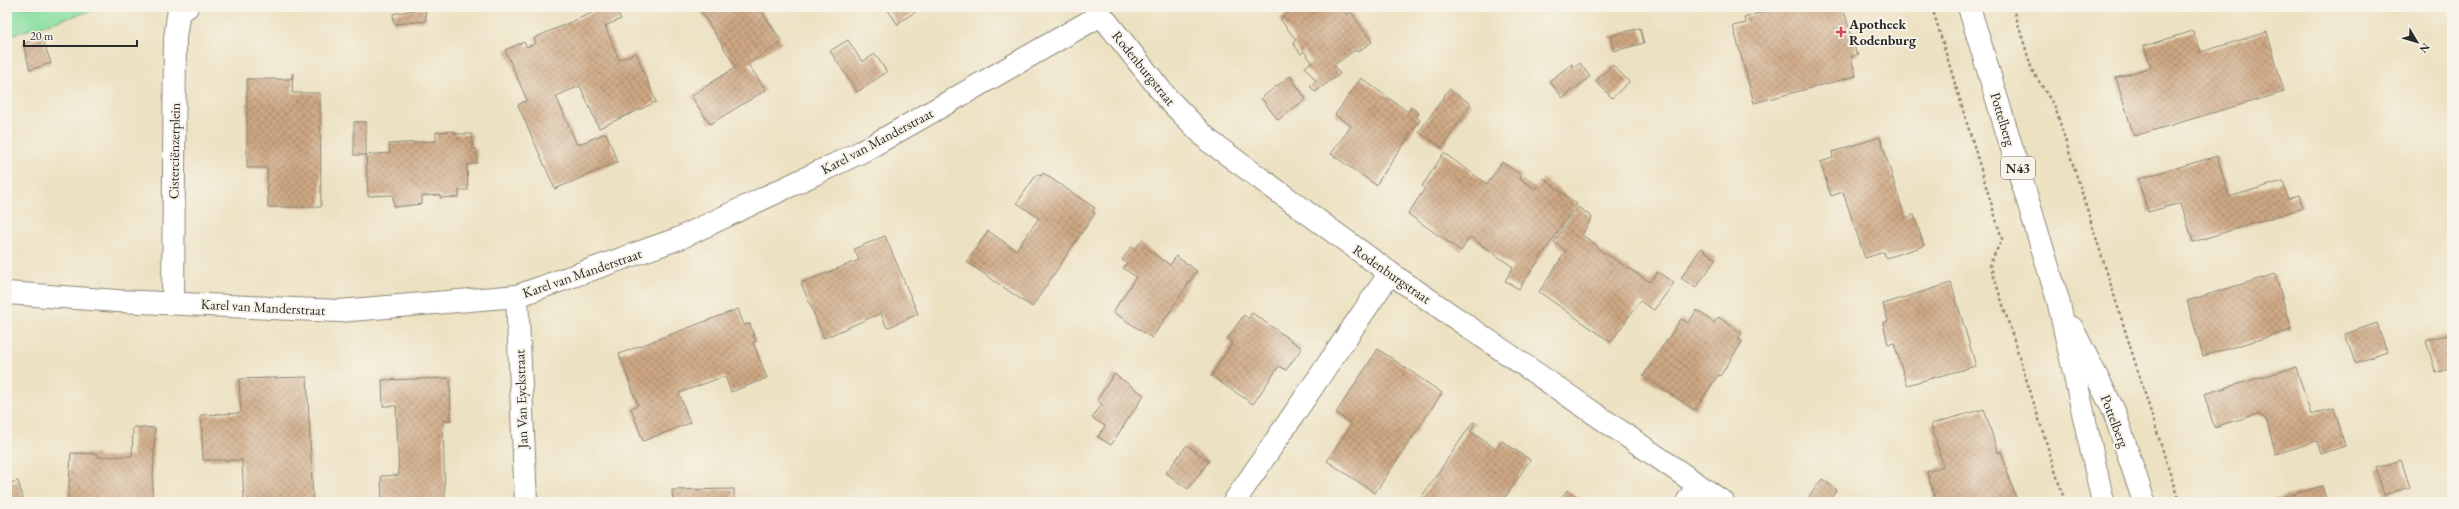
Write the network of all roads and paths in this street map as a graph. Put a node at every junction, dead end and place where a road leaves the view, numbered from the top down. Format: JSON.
{"nodes":[{"id":1,"x":187,"y":7,"type":"edge"},
{"id":2,"x":1932,"y":7,"type":"edge"},
{"id":3,"x":1969,"y":7,"type":"edge"},
{"id":4,"x":2013,"y":7,"type":"edge"},
{"id":5,"x":1098,"y":11,"type":"edge"},
{"id":6,"x":1390,"y":273,"type":"junction"},
{"id":7,"x":7,"y":293,"type":"edge"},
{"id":8,"x":517,"y":296,"type":"junction"},
{"id":9,"x":2058,"y":300,"type":"junction"},
{"id":10,"x":173,"y":302,"type":"junction"},
{"id":11,"x":1693,"y":493,"type":"edge"},
{"id":12,"x":526,"y":502,"type":"edge"},
{"id":13,"x":1234,"y":502,"type":"edge"},
{"id":14,"x":1723,"y":502,"type":"edge"},
{"id":15,"x":2065,"y":502,"type":"edge"},
{"id":16,"x":2103,"y":502,"type":"edge"},
{"id":17,"x":2144,"y":502,"type":"edge"},
{"id":18,"x":2179,"y":502,"type":"edge"}],
"edges":[{"from":1,"to":10,"type":"street","name":"Cisterciënzerplein"},
{"from":2,"to":15,"type":"path"},
{"from":3,"to":9,"type":"street","name":"Pottelberg","number":"N43"},
{"from":4,"to":18,"type":"path"},
{"from":5,"to":6,"type":"street","name":"Rodenburgstraat"},
{"from":5,"to":8,"type":"street","name":"Karel van Manderstraat"},
{"from":6,"to":11,"type":"street","name":"Rodenburgstraat"},
{"from":6,"to":13,"type":"street"},
{"from":7,"to":10,"type":"street","name":"Karel van Manderstraat"},
{"from":8,"to":10,"type":"street","name":"Karel van Manderstraat"},
{"from":8,"to":12,"type":"street","name":"Jan Van Eyckstraat"},
{"from":9,"to":16,"type":"street","name":"Pottelberg","number":"N43"},
{"from":9,"to":17,"type":"street","name":"Pottelberg","number":"N43"},
{"from":11,"to":14,"type":"street","name":"Rodenburgstraat"}]}
